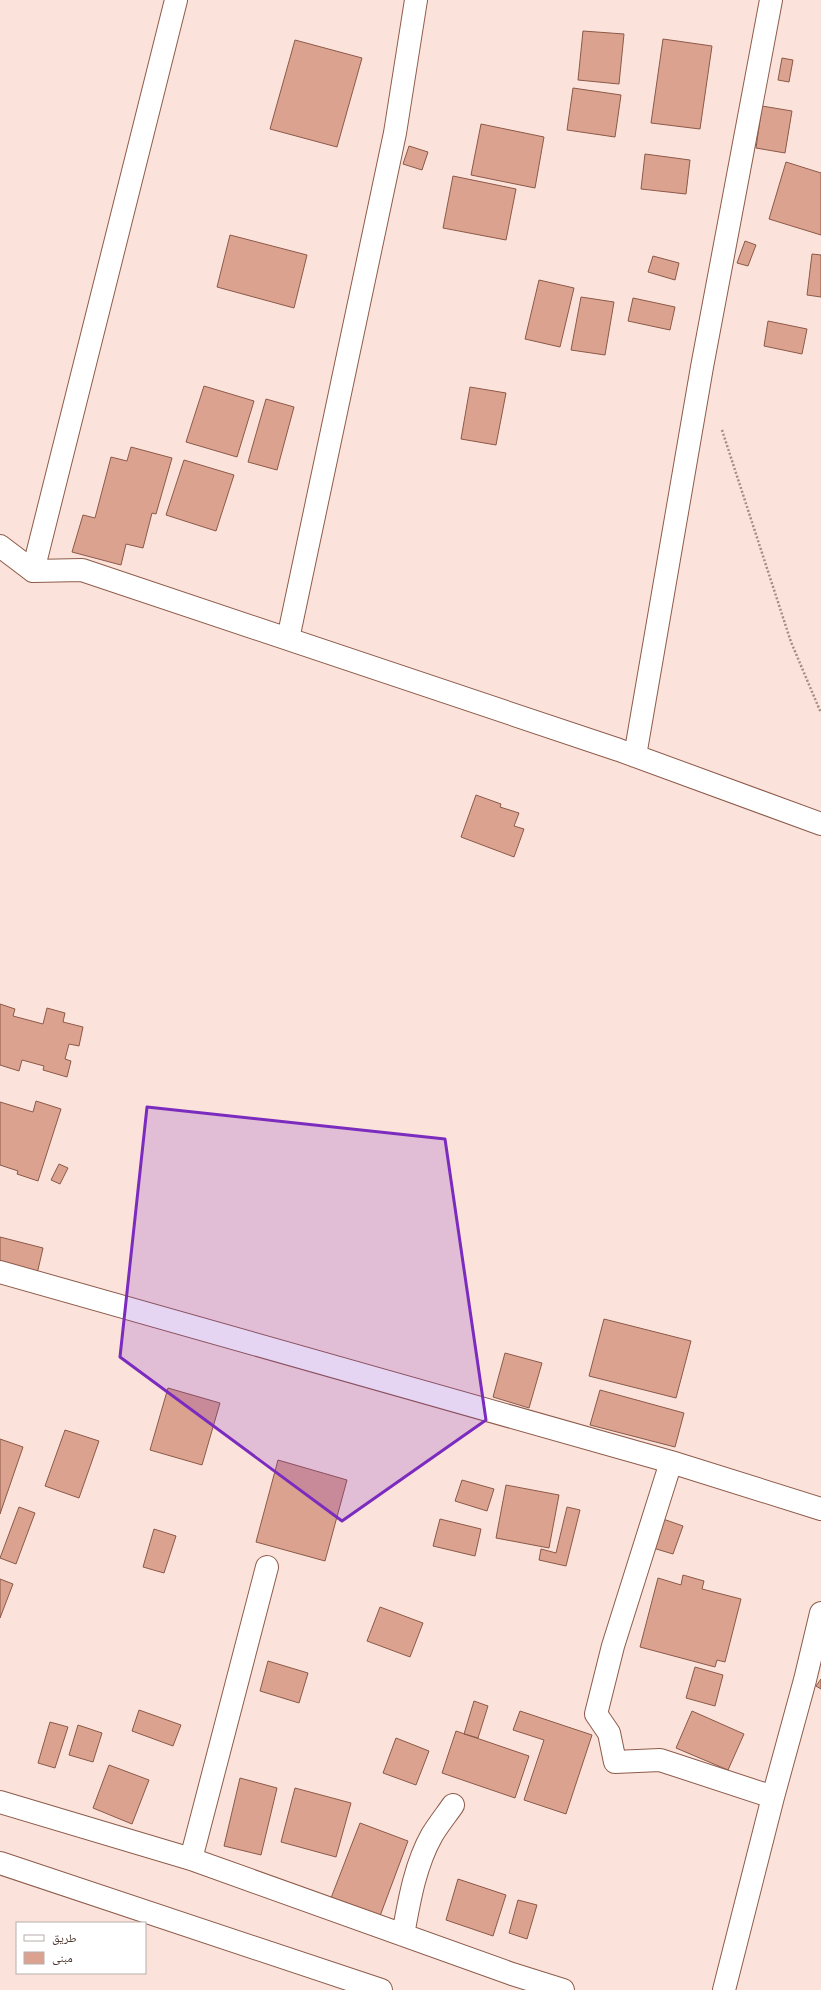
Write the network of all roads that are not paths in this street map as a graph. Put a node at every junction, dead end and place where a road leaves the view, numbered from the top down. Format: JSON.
{"nodes":[{"id":1,"x":176,"y":0,"type":"edge"},
{"id":2,"x":416,"y":0,"type":"edge"},
{"id":3,"x":771,"y":0,"type":"edge"},
{"id":4,"x":0,"y":546,"type":"edge"},
{"id":5,"x":33,"y":571,"type":"junction"},
{"id":6,"x":288,"y":639,"type":"junction"},
{"id":7,"x":635,"y":756,"type":"junction"},
{"id":8,"x":821,"y":824,"type":"edge"},
{"id":9,"x":0,"y":1272,"type":"edge"},
{"id":10,"x":671,"y":1462,"type":"junction"},
{"id":11,"x":821,"y":1508,"type":"edge"},
{"id":12,"x":267,"y":1567,"type":"dead end"},
{"id":13,"x":821,"y":1613,"type":"edge"},
{"id":14,"x":773,"y":1797,"type":"junction"},
{"id":15,"x":0,"y":1802,"type":"edge"},
{"id":16,"x":453,"y":1805,"type":"dead end"},
{"id":17,"x":191,"y":1860,"type":"junction"},
{"id":18,"x":2,"y":1864,"type":"edge"},
{"id":19,"x":403,"y":1935,"type":"junction"},
{"id":20,"x":381,"y":1990,"type":"edge"},
{"id":21,"x":563,"y":1990,"type":"edge"},
{"id":22,"x":724,"y":1990,"type":"edge"}],
"edges":[{"from":1,"to":5,"type":"street"},
{"from":2,"to":6,"type":"street"},
{"from":3,"to":7,"type":"street"},
{"from":4,"to":5,"type":"street"},
{"from":5,"to":6,"type":"street"},
{"from":6,"to":7,"type":"street"},
{"from":7,"to":8,"type":"street"},
{"from":9,"to":10,"type":"street"},
{"from":10,"to":11,"type":"street"},
{"from":10,"to":14,"type":"street"},
{"from":12,"to":17,"type":"street"},
{"from":13,"to":14,"type":"street"},
{"from":14,"to":22,"type":"street"},
{"from":15,"to":17,"type":"street"},
{"from":16,"to":19,"type":"street"},
{"from":17,"to":19,"type":"street"},
{"from":18,"to":20,"type":"street"},
{"from":19,"to":21,"type":"street"}]}
